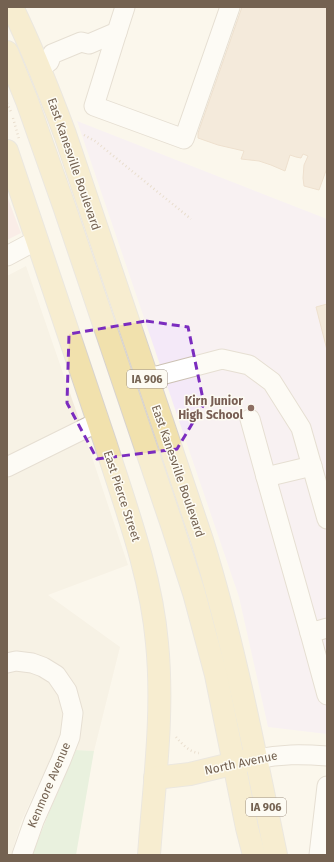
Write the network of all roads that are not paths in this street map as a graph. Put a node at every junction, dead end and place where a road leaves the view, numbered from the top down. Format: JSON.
{"nodes":[{"id":1,"x":12,"y":7,"type":"edge"},
{"id":2,"x":230,"y":7,"type":"edge"},
{"id":3,"x":124,"y":8,"type":"edge"},
{"id":4,"x":117,"y":32,"type":"junction"},
{"id":5,"x":7,"y":52,"type":"edge"},
{"id":6,"x":44,"y":64,"type":"junction"},
{"id":7,"x":7,"y":151,"type":"edge"},
{"id":8,"x":37,"y":240,"type":"junction"},
{"id":9,"x":7,"y":256,"type":"edge"},
{"id":10,"x":147,"y":378,"type":"junction"},
{"id":11,"x":250,"y":419,"type":"dead end"},
{"id":12,"x":98,"y":422,"type":"junction"},
{"id":13,"x":312,"y":466,"type":"junction"},
{"id":14,"x":7,"y":467,"type":"edge"},
{"id":15,"x":266,"y":477,"type":"junction"},
{"id":16,"x":327,"y":519,"type":"edge"},
{"id":17,"x":318,"y":630,"type":"edge"},
{"id":18,"x":7,"y":663,"type":"edge"},
{"id":19,"x":327,"y":694,"type":"edge"},
{"id":20,"x":327,"y":756,"type":"edge"},
{"id":21,"x":256,"y":759,"type":"junction"},
{"id":22,"x":234,"y":764,"type":"junction"},
{"id":23,"x":155,"y":778,"type":"junction"},
{"id":24,"x":327,"y":786,"type":"edge"},
{"id":25,"x":22,"y":855,"type":"edge"},
{"id":26,"x":149,"y":855,"type":"edge"},
{"id":27,"x":254,"y":855,"type":"edge"},
{"id":28,"x":276,"y":855,"type":"edge"},
{"id":29,"x":319,"y":855,"type":"edge"}],
"edges":[{"from":1,"to":6,"type":"main road","name":"East Kanesville Boulevard","number":"IA 906"},
{"from":2,"to":4,"type":"street"},
{"from":3,"to":4,"type":"street"},
{"from":4,"to":6,"type":"street"},
{"from":5,"to":22,"type":"main road","name":"East Kanesville Boulevard","number":"IA 906"},
{"from":6,"to":10,"type":"main road","name":"East Kanesville Boulevard","number":"IA 906"},
{"from":7,"to":8,"type":"main road","name":"East Pierce Street"},
{"from":8,"to":9,"type":"street"},
{"from":8,"to":12,"type":"main road","name":"East Pierce Street"},
{"from":10,"to":13,"type":"street"},
{"from":10,"to":21,"type":"main road","name":"East Kanesville Boulevard","number":"IA 906"},
{"from":11,"to":15,"type":"street"},
{"from":12,"to":14,"type":"street"},
{"from":12,"to":23,"type":"main road","name":"East Pierce Street"},
{"from":13,"to":15,"type":"street"},
{"from":13,"to":16,"type":"street"},
{"from":15,"to":17,"type":"street"},
{"from":17,"to":19,"type":"street"},
{"from":18,"to":25,"type":"street","name":"Kenmore Avenue"},
{"from":20,"to":21,"type":"street","name":"North Avenue"},
{"from":21,"to":22,"type":"main road","name":"North Avenue"},
{"from":21,"to":28,"type":"main road","name":"East Kanesville Boulevard","number":"IA 906"},
{"from":22,"to":23,"type":"main road","name":"North Avenue"},
{"from":22,"to":27,"type":"main road","name":"East Kanesville Boulevard","number":"IA 906"},
{"from":23,"to":26,"type":"main road","name":"East Pierce Street"},
{"from":24,"to":29,"type":"street"}]}
